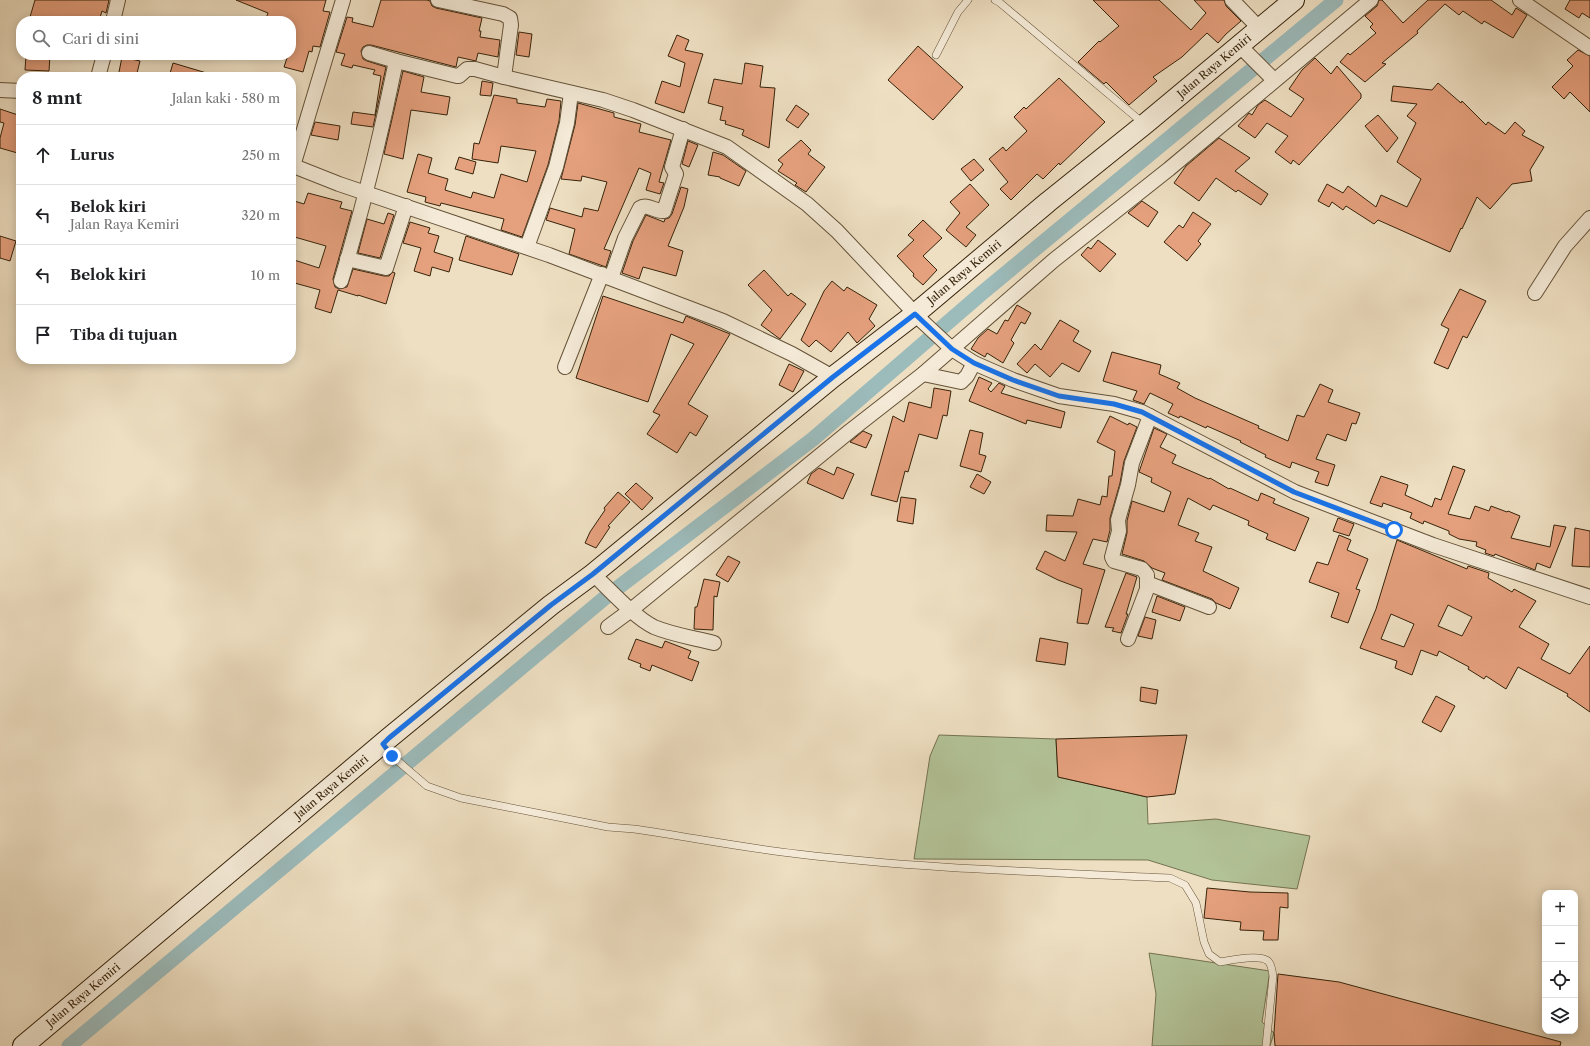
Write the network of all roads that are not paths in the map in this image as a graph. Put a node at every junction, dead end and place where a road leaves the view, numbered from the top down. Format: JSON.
{"nodes":[{"id":1,"x":118,"y":0,"type":"edge"},
{"id":2,"x":343,"y":0,"type":"edge"},
{"id":3,"x":438,"y":0,"type":"edge"},
{"id":4,"x":968,"y":0,"type":"edge"},
{"id":5,"x":995,"y":0,"type":"edge"},
{"id":6,"x":1232,"y":0,"type":"edge"},
{"id":7,"x":1294,"y":0,"type":"edge"},
{"id":8,"x":1371,"y":0,"type":"edge"},
{"id":9,"x":1520,"y":0,"type":"edge"},
{"id":10,"x":114,"y":16,"type":"edge"},
{"id":11,"x":1259,"y":28,"type":"junction"},
{"id":12,"x":1590,"y":48,"type":"edge"},
{"id":13,"x":1243,"y":49,"type":"junction"},
{"id":14,"x":370,"y":53,"type":"dead end"},
{"id":15,"x":936,"y":55,"type":"dead end"},
{"id":16,"x":103,"y":60,"type":"edge"},
{"id":17,"x":396,"y":61,"type":"junction"},
{"id":18,"x":99,"y":72,"type":"edge"},
{"id":19,"x":504,"y":77,"type":"junction"},
{"id":20,"x":1273,"y":79,"type":"junction"},
{"id":21,"x":0,"y":90,"type":"edge"},
{"id":22,"x":16,"y":91,"type":"edge"},
{"id":23,"x":571,"y":93,"type":"junction"},
{"id":24,"x":1145,"y":124,"type":"junction"},
{"id":25,"x":683,"y":129,"type":"junction"},
{"id":26,"x":296,"y":152,"type":"edge"},
{"id":27,"x":296,"y":167,"type":"edge"},
{"id":28,"x":367,"y":193,"type":"junction"},
{"id":29,"x":406,"y":206,"type":"junction"},
{"id":30,"x":1590,"y":218,"type":"edge"},
{"id":31,"x":527,"y":247,"type":"junction"},
{"id":32,"x":347,"y":260,"type":"junction"},
{"id":33,"x":606,"y":276,"type":"junction"},
{"id":34,"x":341,"y":281,"type":"dead end"},
{"id":35,"x":1535,"y":293,"type":"dead end"},
{"id":36,"x":919,"y":318,"type":"junction"},
{"id":37,"x":950,"y":347,"type":"junction"},
{"id":38,"x":974,"y":363,"type":"junction"},
{"id":39,"x":565,"y":367,"type":"dead end"},
{"id":40,"x":923,"y":374,"type":"junction"},
{"id":41,"x":833,"y":377,"type":"junction"},
{"id":42,"x":1150,"y":416,"type":"junction"},
{"id":43,"x":595,"y":576,"type":"junction"},
{"id":44,"x":1147,"y":583,"type":"junction"},
{"id":45,"x":1590,"y":597,"type":"edge"},
{"id":46,"x":1209,"y":607,"type":"dead end"},
{"id":47,"x":629,"y":608,"type":"junction"},
{"id":48,"x":608,"y":627,"type":"dead end"},
{"id":49,"x":1128,"y":639,"type":"dead end"},
{"id":50,"x":714,"y":643,"type":"dead end"},
{"id":51,"x":388,"y":750,"type":"junction"},
{"id":52,"x":23,"y":1046,"type":"edge"},
{"id":53,"x":1266,"y":1046,"type":"edge"}],
"edges":[{"from":1,"to":10,"type":"street"},
{"from":2,"to":26,"type":"street"},
{"from":3,"to":19,"type":"street"},
{"from":4,"to":15,"type":"lane"},
{"from":5,"to":24,"type":"lane"},
{"from":6,"to":11,"type":"street"},
{"from":7,"to":11,"type":"main road","name":"Jalan Raya Kemiri"},
{"from":8,"to":20,"type":"street"},
{"from":9,"to":12,"type":"street"},
{"from":11,"to":13,"type":"main road","name":"Jalan Raya Kemiri"},
{"from":13,"to":20,"type":"street"},
{"from":13,"to":24,"type":"main road","name":"Jalan Raya Kemiri"},
{"from":14,"to":17,"type":"street"},
{"from":16,"to":18,"type":"street"},
{"from":17,"to":19,"type":"street"},
{"from":17,"to":28,"type":"street"},
{"from":19,"to":23,"type":"street"},
{"from":20,"to":37,"type":"street"},
{"from":21,"to":22,"type":"street"},
{"from":23,"to":25,"type":"street"},
{"from":23,"to":31,"type":"street"},
{"from":24,"to":36,"type":"main road","name":"Jalan Raya Kemiri"},
{"from":25,"to":33,"type":"street"},
{"from":25,"to":36,"type":"street"},
{"from":27,"to":28,"type":"street"},
{"from":28,"to":29,"type":"street"},
{"from":28,"to":32,"type":"street"},
{"from":29,"to":31,"type":"street"},
{"from":29,"to":32,"type":"street"},
{"from":30,"to":35,"type":"street"},
{"from":31,"to":33,"type":"street"},
{"from":32,"to":34,"type":"street"},
{"from":33,"to":39,"type":"street"},
{"from":33,"to":41,"type":"street"},
{"from":36,"to":37,"type":"street"},
{"from":36,"to":41,"type":"main road","name":"Jalan Raya Kemiri"},
{"from":37,"to":38,"type":"street"},
{"from":37,"to":40,"type":"street"},
{"from":38,"to":40,"type":"street"},
{"from":38,"to":42,"type":"street"},
{"from":40,"to":47,"type":"street"},
{"from":41,"to":43,"type":"main road","name":"Jalan Raya Kemiri"},
{"from":42,"to":44,"type":"street"},
{"from":42,"to":45,"type":"street"},
{"from":43,"to":47,"type":"street"},
{"from":43,"to":51,"type":"main road","name":"Jalan Raya Kemiri"},
{"from":44,"to":46,"type":"street"},
{"from":44,"to":49,"type":"street"},
{"from":47,"to":48,"type":"street"},
{"from":47,"to":50,"type":"street"},
{"from":51,"to":52,"type":"main road","name":"Jalan Raya Kemiri"},
{"from":51,"to":53,"type":"lane"}]}
